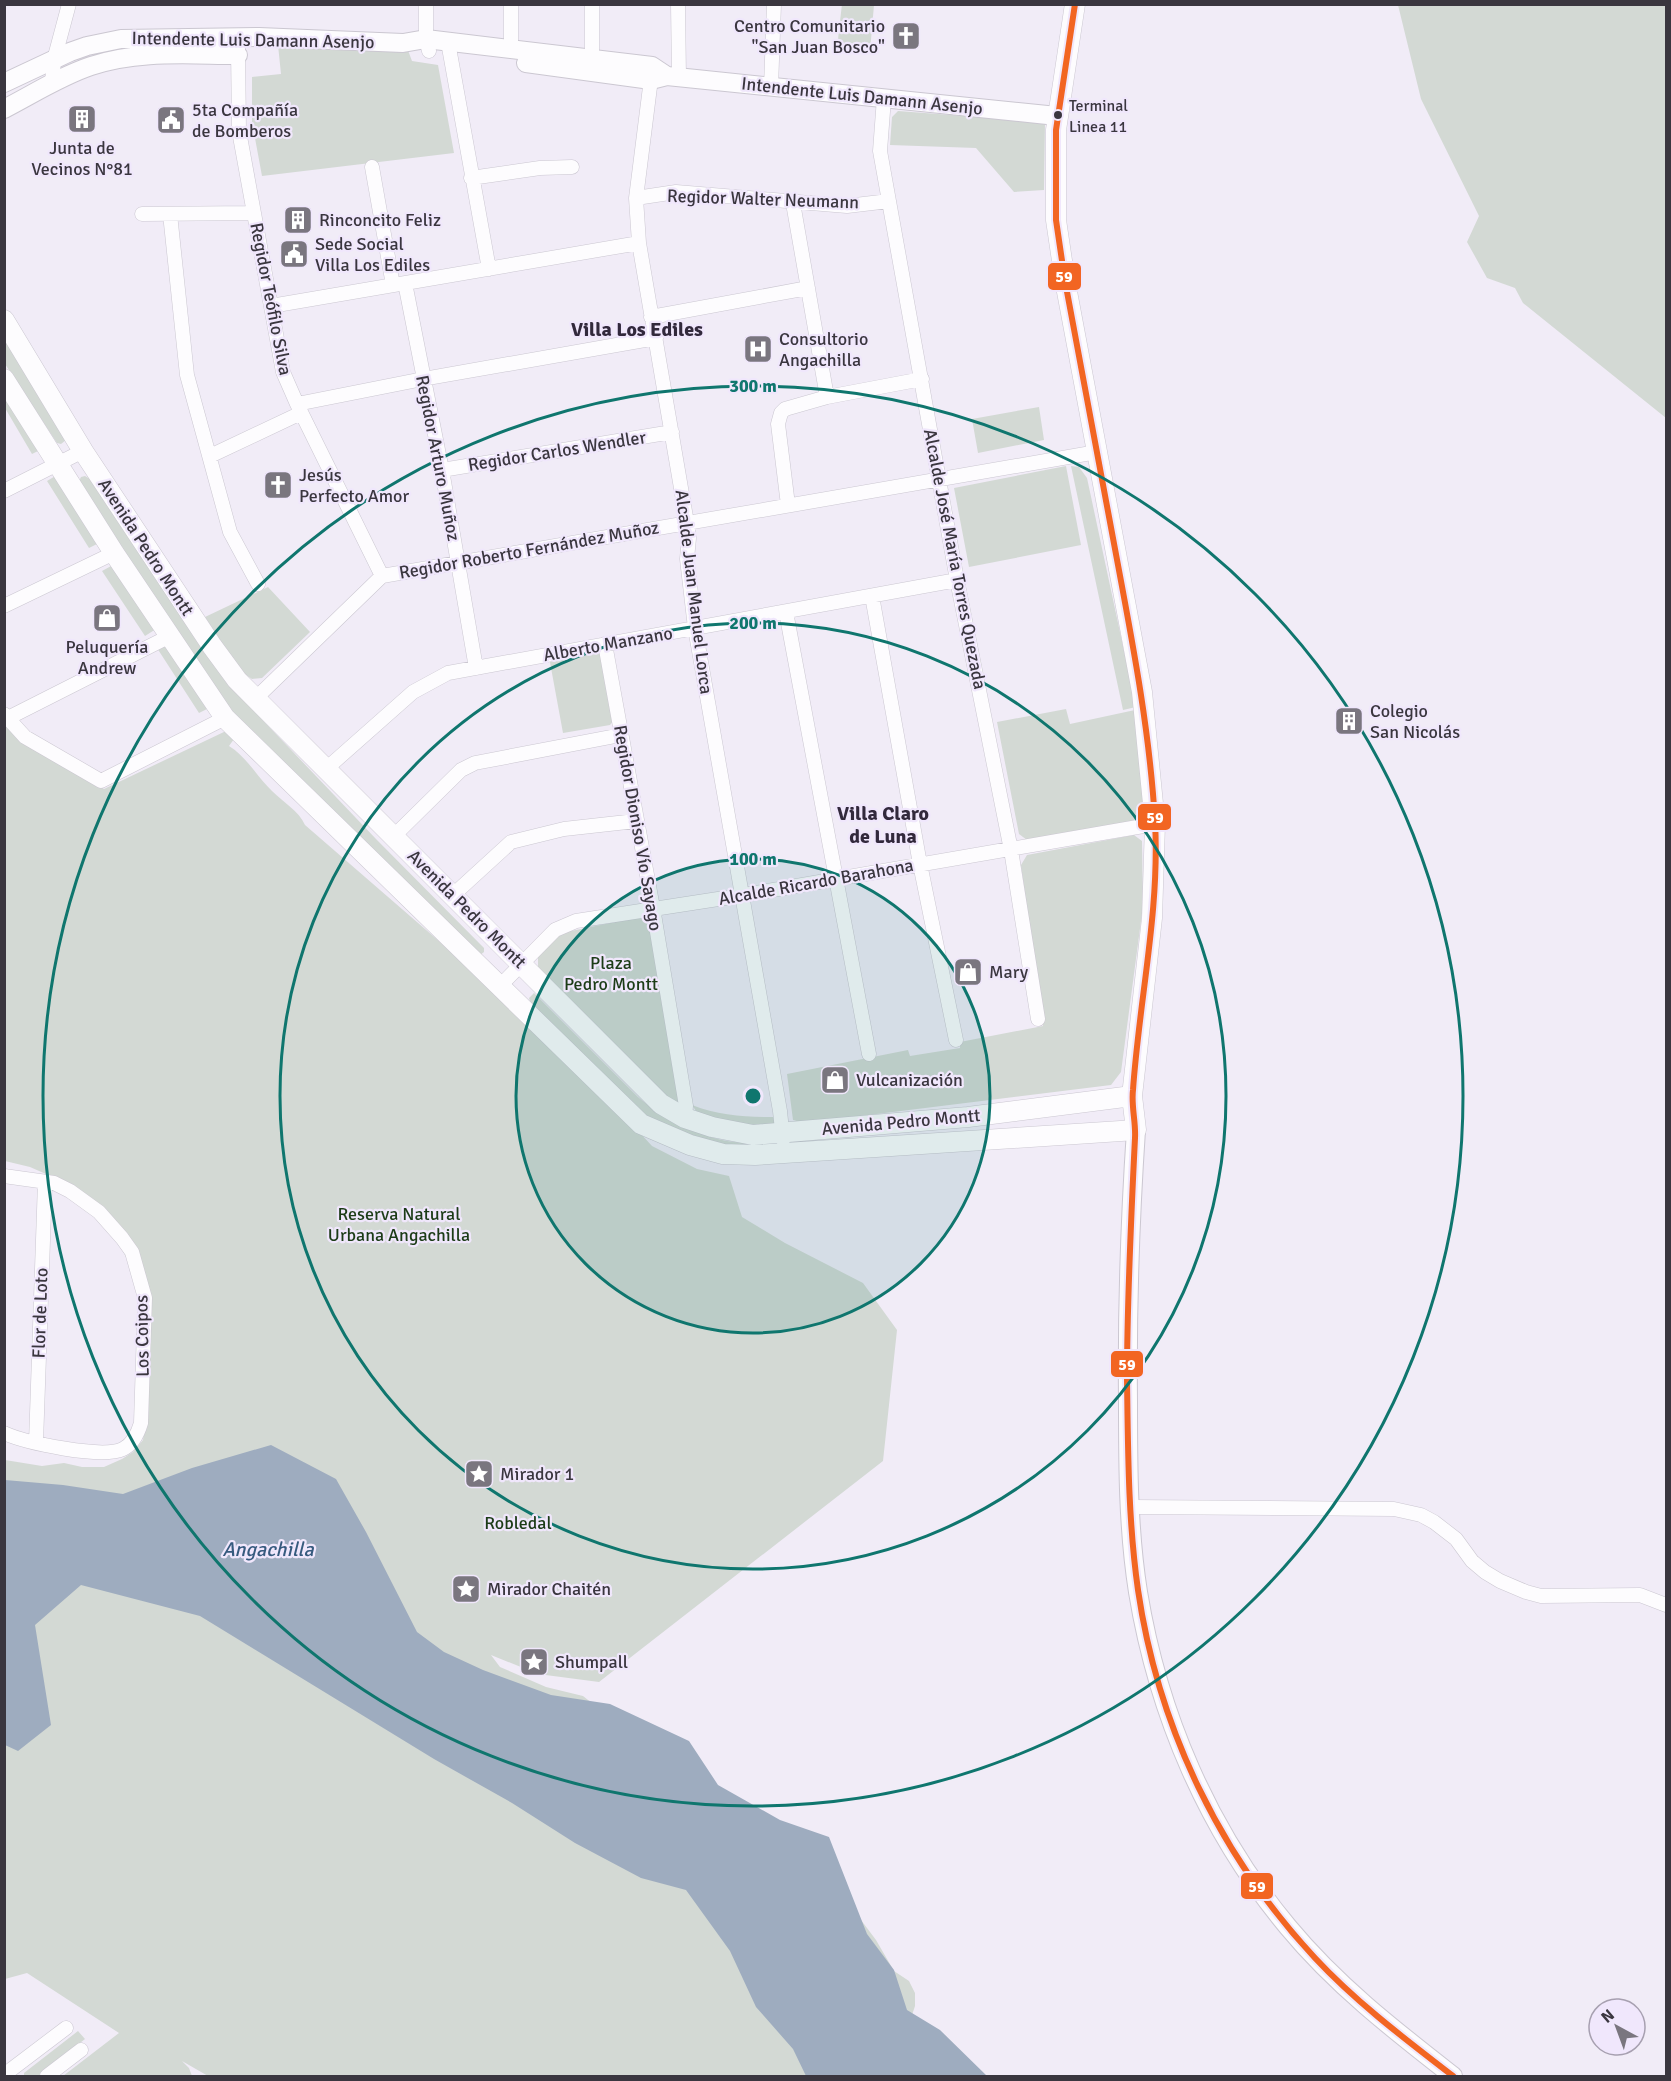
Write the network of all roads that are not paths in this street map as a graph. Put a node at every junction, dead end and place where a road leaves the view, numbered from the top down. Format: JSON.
{"nodes":[{"id":1,"x":69,"y":4,"type":"edge"},
{"id":2,"x":426,"y":4,"type":"edge"},
{"id":3,"x":511,"y":4,"type":"edge"},
{"id":4,"x":591,"y":4,"type":"edge"},
{"id":5,"x":678,"y":4,"type":"edge"},
{"id":6,"x":774,"y":4,"type":"edge"},
{"id":7,"x":1075,"y":4,"type":"edge"},
{"id":8,"x":237,"y":37,"type":"junction"},
{"id":9,"x":427,"y":45,"type":"junction"},
{"id":10,"x":450,"y":48,"type":"junction"},
{"id":11,"x":511,"y":49,"type":"junction"},
{"id":12,"x":238,"y":55,"type":"junction"},
{"id":13,"x":592,"y":59,"type":"junction"},
{"id":14,"x":54,"y":60,"type":"junction"},
{"id":15,"x":662,"y":75,"type":"junction"},
{"id":16,"x":4,"y":83,"type":"edge"},
{"id":17,"x":52,"y":83,"type":"junction"},
{"id":18,"x":771,"y":87,"type":"junction"},
{"id":19,"x":884,"y":98,"type":"junction"},
{"id":20,"x":4,"y":109,"type":"edge"},
{"id":21,"x":1057,"y":116,"type":"junction"},
{"id":22,"x":372,"y":167,"type":"dead end"},
{"id":23,"x":572,"y":168,"type":"dead end"},
{"id":24,"x":471,"y":178,"type":"junction"},
{"id":25,"x":636,"y":198,"type":"junction"},
{"id":26,"x":889,"y":201,"type":"junction"},
{"id":27,"x":793,"y":203,"type":"junction"},
{"id":28,"x":254,"y":213,"type":"junction"},
{"id":29,"x":142,"y":214,"type":"dead end"},
{"id":30,"x":170,"y":214,"type":"junction"},
{"id":31,"x":639,"y":243,"type":"junction"},
{"id":32,"x":489,"y":269,"type":"junction"},
{"id":33,"x":399,"y":284,"type":"junction"},
{"id":34,"x":808,"y":288,"type":"junction"},
{"id":35,"x":272,"y":306,"type":"junction"},
{"id":36,"x":651,"y":317,"type":"junction"},
{"id":37,"x":4,"y":320,"type":"edge"},
{"id":38,"x":656,"y":338,"type":"junction"},
{"id":39,"x":4,"y":379,"type":"edge"},
{"id":40,"x":423,"y":379,"type":"junction"},
{"id":41,"x":922,"y":379,"type":"junction"},
{"id":42,"x":827,"y":397,"type":"junction"},
{"id":43,"x":299,"y":409,"type":"junction"},
{"id":44,"x":672,"y":432,"type":"junction"},
{"id":45,"x":83,"y":451,"type":"junction"},
{"id":46,"x":1097,"y":452,"type":"junction"},
{"id":47,"x":210,"y":456,"type":"junction"},
{"id":48,"x":58,"y":464,"type":"junction"},
{"id":49,"x":442,"y":470,"type":"junction"},
{"id":50,"x":940,"y":479,"type":"junction"},
{"id":51,"x":4,"y":491,"type":"edge"},
{"id":52,"x":788,"y":506,"type":"junction"},
{"id":53,"x":687,"y":523,"type":"junction"},
{"id":54,"x":114,"y":553,"type":"junction"},
{"id":55,"x":457,"y":563,"type":"junction"},
{"id":56,"x":382,"y":576,"type":"junction"},
{"id":57,"x":957,"y":580,"type":"junction"},
{"id":58,"x":258,"y":584,"type":"dead end"},
{"id":59,"x":872,"y":596,"type":"junction"},
{"id":60,"x":4,"y":606,"type":"edge"},
{"id":61,"x":786,"y":612,"type":"junction"},
{"id":62,"x":695,"y":628,"type":"junction"},
{"id":63,"x":170,"y":636,"type":"junction"},
{"id":64,"x":605,"y":645,"type":"junction"},
{"id":65,"x":476,"y":668,"type":"junction"},
{"id":66,"x":256,"y":698,"type":"junction"},
{"id":67,"x":6,"y":716,"type":"edge"},
{"id":68,"x":225,"y":718,"type":"junction"},
{"id":69,"x":621,"y":735,"type":"junction"},
{"id":70,"x":326,"y":769,"type":"junction"},
{"id":71,"x":636,"y":821,"type":"junction"},
{"id":72,"x":1155,"y":824,"type":"junction"},
{"id":73,"x":394,"y":836,"type":"junction"},
{"id":74,"x":1011,"y":850,"type":"junction"},
{"id":75,"x":920,"y":864,"type":"junction"},
{"id":76,"x":835,"y":879,"type":"junction"},
{"id":77,"x":453,"y":895,"type":"junction"},
{"id":78,"x":744,"y":895,"type":"junction"},
{"id":79,"x":653,"y":908,"type":"junction"},
{"id":80,"x":521,"y":963,"type":"junction"},
{"id":81,"x":500,"y":986,"type":"junction"},
{"id":82,"x":1038,"y":1019,"type":"dead end"},
{"id":83,"x":956,"y":1040,"type":"dead end"},
{"id":84,"x":868,"y":1054,"type":"dead end"},
{"id":85,"x":1132,"y":1096,"type":"junction"},
{"id":86,"x":685,"y":1118,"type":"junction"},
{"id":87,"x":1136,"y":1130,"type":"junction"},
{"id":88,"x":782,"y":1133,"type":"junction"},
{"id":89,"x":785,"y":1153,"type":"junction"},
{"id":90,"x":4,"y":1176,"type":"edge"},
{"id":91,"x":45,"y":1182,"type":"junction"},
{"id":92,"x":4,"y":1433,"type":"edge"},
{"id":93,"x":36,"y":1443,"type":"junction"},
{"id":94,"x":1131,"y":1507,"type":"junction"},
{"id":95,"x":1666,"y":1605,"type":"edge"},
{"id":96,"x":66,"y":2028,"type":"dead end"},
{"id":97,"x":81,"y":2050,"type":"dead end"},
{"id":98,"x":7,"y":2072,"type":"edge"},
{"id":99,"x":47,"y":2076,"type":"edge"},
{"id":100,"x":1453,"y":2076,"type":"edge"}],
"edges":[{"from":1,"to":14,"type":"street"},
{"from":2,"to":9,"type":"street"},
{"from":3,"to":11,"type":"street"},
{"from":4,"to":13,"type":"street"},
{"from":5,"to":15,"type":"street","name":"Alcalde Juan Manuel Lorca"},
{"from":6,"to":18,"type":"street"},
{"from":7,"to":21,"type":"main road"},
{"from":8,"to":9,"type":"street","name":"Intendente Luis Damann Asenjo"},
{"from":8,"to":12,"type":"street","name":"Regidor Teófilo Silva"},
{"from":8,"to":14,"type":"street","name":"Intendente Luis Damann Asenjo"},
{"from":9,"to":10,"type":"street","name":"Intendente Luis Damann Asenjo"},
{"from":10,"to":11,"type":"street","name":"Intendente Luis Damann Asenjo"},
{"from":10,"to":15,"type":"street","name":"Intendente Luis Damann Asenjo"},
{"from":10,"to":24,"type":"street"},
{"from":11,"to":13,"type":"street","name":"Intendente Luis Damann Asenjo"},
{"from":12,"to":17,"type":"street","name":"Intendente Luis Damann Asenjo"},
{"from":12,"to":28,"type":"street","name":"Regidor Teófilo Silva"},
{"from":13,"to":15,"type":"street","name":"Intendente Luis Damann Asenjo"},
{"from":14,"to":16,"type":"street","name":"Intendente Luis Damann Asenjo"},
{"from":14,"to":17,"type":"street"},
{"from":15,"to":18,"type":"street","name":"Intendente Luis Damann Asenjo"},
{"from":15,"to":25,"type":"street","name":"Alcalde Juan Manuel Lorca"},
{"from":17,"to":20,"type":"street","name":"Intendente Luis Damann Asenjo"},
{"from":18,"to":19,"type":"street","name":"Intendente Luis Damann Asenjo"},
{"from":19,"to":21,"type":"street","name":"Intendente Luis Damann Asenjo"},
{"from":19,"to":26,"type":"street","name":"Alcalde José María Torres Quezada"},
{"from":21,"to":46,"type":"main road"},
{"from":22,"to":33,"type":"street","name":"Regidor Arturo Muñoz"},
{"from":23,"to":24,"type":"street"},
{"from":24,"to":32,"type":"street"},
{"from":25,"to":27,"type":"street","name":"Regidor Walter Neumann"},
{"from":25,"to":31,"type":"street","name":"Alcalde Juan Manuel Lorca"},
{"from":26,"to":27,"type":"street","name":"Regidor Walter Neumann"},
{"from":26,"to":41,"type":"street","name":"Alcalde José María Torres Quezada"},
{"from":27,"to":34,"type":"street"},
{"from":28,"to":30,"type":"street"},
{"from":28,"to":35,"type":"street","name":"Regidor Teófilo Silva"},
{"from":29,"to":30,"type":"street"},
{"from":30,"to":47,"type":"street"},
{"from":31,"to":32,"type":"street"},
{"from":31,"to":36,"type":"street","name":"Alcalde Juan Manuel Lorca"},
{"from":32,"to":33,"type":"street"},
{"from":33,"to":35,"type":"street"},
{"from":33,"to":40,"type":"street","name":"Regidor Arturo Muñoz"},
{"from":34,"to":36,"type":"street"},
{"from":34,"to":42,"type":"street"},
{"from":35,"to":43,"type":"street","name":"Regidor Teófilo Silva"},
{"from":36,"to":38,"type":"street","name":"Alcalde Juan Manuel Lorca"},
{"from":37,"to":45,"type":"main road","name":"Avenida Pedro Montt"},
{"from":38,"to":40,"type":"street"},
{"from":38,"to":44,"type":"street","name":"Alcalde Juan Manuel Lorca"},
{"from":39,"to":48,"type":"main road","name":"Avenida Pedro Montt"},
{"from":40,"to":43,"type":"street"},
{"from":40,"to":49,"type":"street","name":"Regidor Arturo Muñoz"},
{"from":41,"to":42,"type":"street"},
{"from":41,"to":50,"type":"street","name":"Alcalde José María Torres Quezada"},
{"from":42,"to":52,"type":"street"},
{"from":43,"to":47,"type":"street"},
{"from":43,"to":56,"type":"street","name":"Regidor Teófilo Silva"},
{"from":44,"to":49,"type":"street","name":"Regidor Carlos Wendler"},
{"from":44,"to":53,"type":"street","name":"Alcalde Juan Manuel Lorca"},
{"from":45,"to":48,"type":"street"},
{"from":45,"to":66,"type":"main road","name":"Avenida Pedro Montt"},
{"from":46,"to":50,"type":"street","name":"Regidor Roberto Fernández Muñoz"},
{"from":46,"to":72,"type":"main road"},
{"from":47,"to":58,"type":"street"},
{"from":48,"to":51,"type":"street"},
{"from":48,"to":54,"type":"main road","name":"Avenida Pedro Montt"},
{"from":49,"to":55,"type":"street","name":"Regidor Arturo Muñoz"},
{"from":50,"to":52,"type":"street","name":"Regidor Roberto Fernández Muñoz"},
{"from":50,"to":57,"type":"street","name":"Alcalde José María Torres Quezada"},
{"from":52,"to":53,"type":"street","name":"Regidor Roberto Fernández Muñoz"},
{"from":53,"to":55,"type":"street","name":"Regidor Roberto Fernández Muñoz"},
{"from":53,"to":62,"type":"street","name":"Alcalde Juan Manuel Lorca"},
{"from":54,"to":60,"type":"street"},
{"from":54,"to":63,"type":"main road","name":"Avenida Pedro Montt"},
{"from":55,"to":56,"type":"street","name":"Regidor Roberto Fernández Muñoz"},
{"from":55,"to":65,"type":"street","name":"Regidor Arturo Muñoz"},
{"from":56,"to":66,"type":"street","name":"Regidor Roberto Fernández Muñoz"},
{"from":57,"to":59,"type":"street","name":"Alberto Manzano"},
{"from":57,"to":74,"type":"street","name":"Alcalde José María Torres Quezada"},
{"from":59,"to":61,"type":"street","name":"Alberto Manzano"},
{"from":59,"to":75,"type":"street"},
{"from":61,"to":62,"type":"street","name":"Alberto Manzano"},
{"from":61,"to":76,"type":"street"},
{"from":62,"to":64,"type":"street","name":"Alberto Manzano"},
{"from":62,"to":78,"type":"street","name":"Alcalde Juan Manuel Lorca"},
{"from":63,"to":67,"type":"street"},
{"from":63,"to":68,"type":"main road","name":"Avenida Pedro Montt"},
{"from":64,"to":65,"type":"street","name":"Alberto Manzano"},
{"from":64,"to":69,"type":"street","name":"Regidor Dioniso Vío Sayago"},
{"from":65,"to":70,"type":"street","name":"Alberto Manzano"},
{"from":66,"to":70,"type":"main road","name":"Avenida Pedro Montt"},
{"from":67,"to":68,"type":"street"},
{"from":68,"to":81,"type":"main road","name":"Avenida Pedro Montt"},
{"from":69,"to":71,"type":"street","name":"Regidor Dioniso Vío Sayago"},
{"from":69,"to":73,"type":"street"},
{"from":70,"to":73,"type":"main road","name":"Avenida Pedro Montt"},
{"from":71,"to":77,"type":"street"},
{"from":71,"to":79,"type":"street","name":"Regidor Dioniso Vío Sayago"},
{"from":72,"to":74,"type":"street","name":"Alcalde Ricardo Barahona"},
{"from":72,"to":85,"type":"main road"},
{"from":73,"to":77,"type":"main road","name":"Avenida Pedro Montt"},
{"from":74,"to":75,"type":"street","name":"Alcalde Ricardo Barahona"},
{"from":74,"to":82,"type":"street","name":"Alcalde José María Torres Quezada"},
{"from":75,"to":76,"type":"street","name":"Alcalde Ricardo Barahona"},
{"from":75,"to":83,"type":"street"},
{"from":76,"to":78,"type":"street","name":"Alcalde Ricardo Barahona"},
{"from":76,"to":84,"type":"street"},
{"from":77,"to":80,"type":"main road","name":"Avenida Pedro Montt"},
{"from":78,"to":79,"type":"street","name":"Alcalde Ricardo Barahona"},
{"from":78,"to":88,"type":"street","name":"Alcalde Juan Manuel Lorca"},
{"from":79,"to":80,"type":"street","name":"Alcalde Ricardo Barahona"},
{"from":79,"to":86,"type":"street","name":"Regidor Dioniso Vío Sayago"},
{"from":80,"to":81,"type":"street","name":"Alcalde Ricardo Barahona"},
{"from":80,"to":86,"type":"main road","name":"Avenida Pedro Montt"},
{"from":81,"to":89,"type":"main road","name":"Avenida Pedro Montt"},
{"from":85,"to":87,"type":"main road"},
{"from":85,"to":88,"type":"main road","name":"Avenida Pedro Montt"},
{"from":86,"to":88,"type":"main road","name":"Avenida Pedro Montt"},
{"from":87,"to":89,"type":"main road","name":"Avenida Pedro Montt"},
{"from":87,"to":94,"type":"street"},
{"from":88,"to":89,"type":"street","name":"Alcalde Juan Manuel Lorca"},
{"from":90,"to":91,"type":"street","name":"Los Coipos"},
{"from":91,"to":93,"type":"street","name":"Flor de Loto"},
{"from":91,"to":93,"type":"street","name":"Los Coipos"},
{"from":92,"to":93,"type":"street","name":"Los Coipos"},
{"from":94,"to":95,"type":"street"},
{"from":94,"to":100,"type":"street"},
{"from":96,"to":98,"type":"street"},
{"from":97,"to":99,"type":"street"}]}
